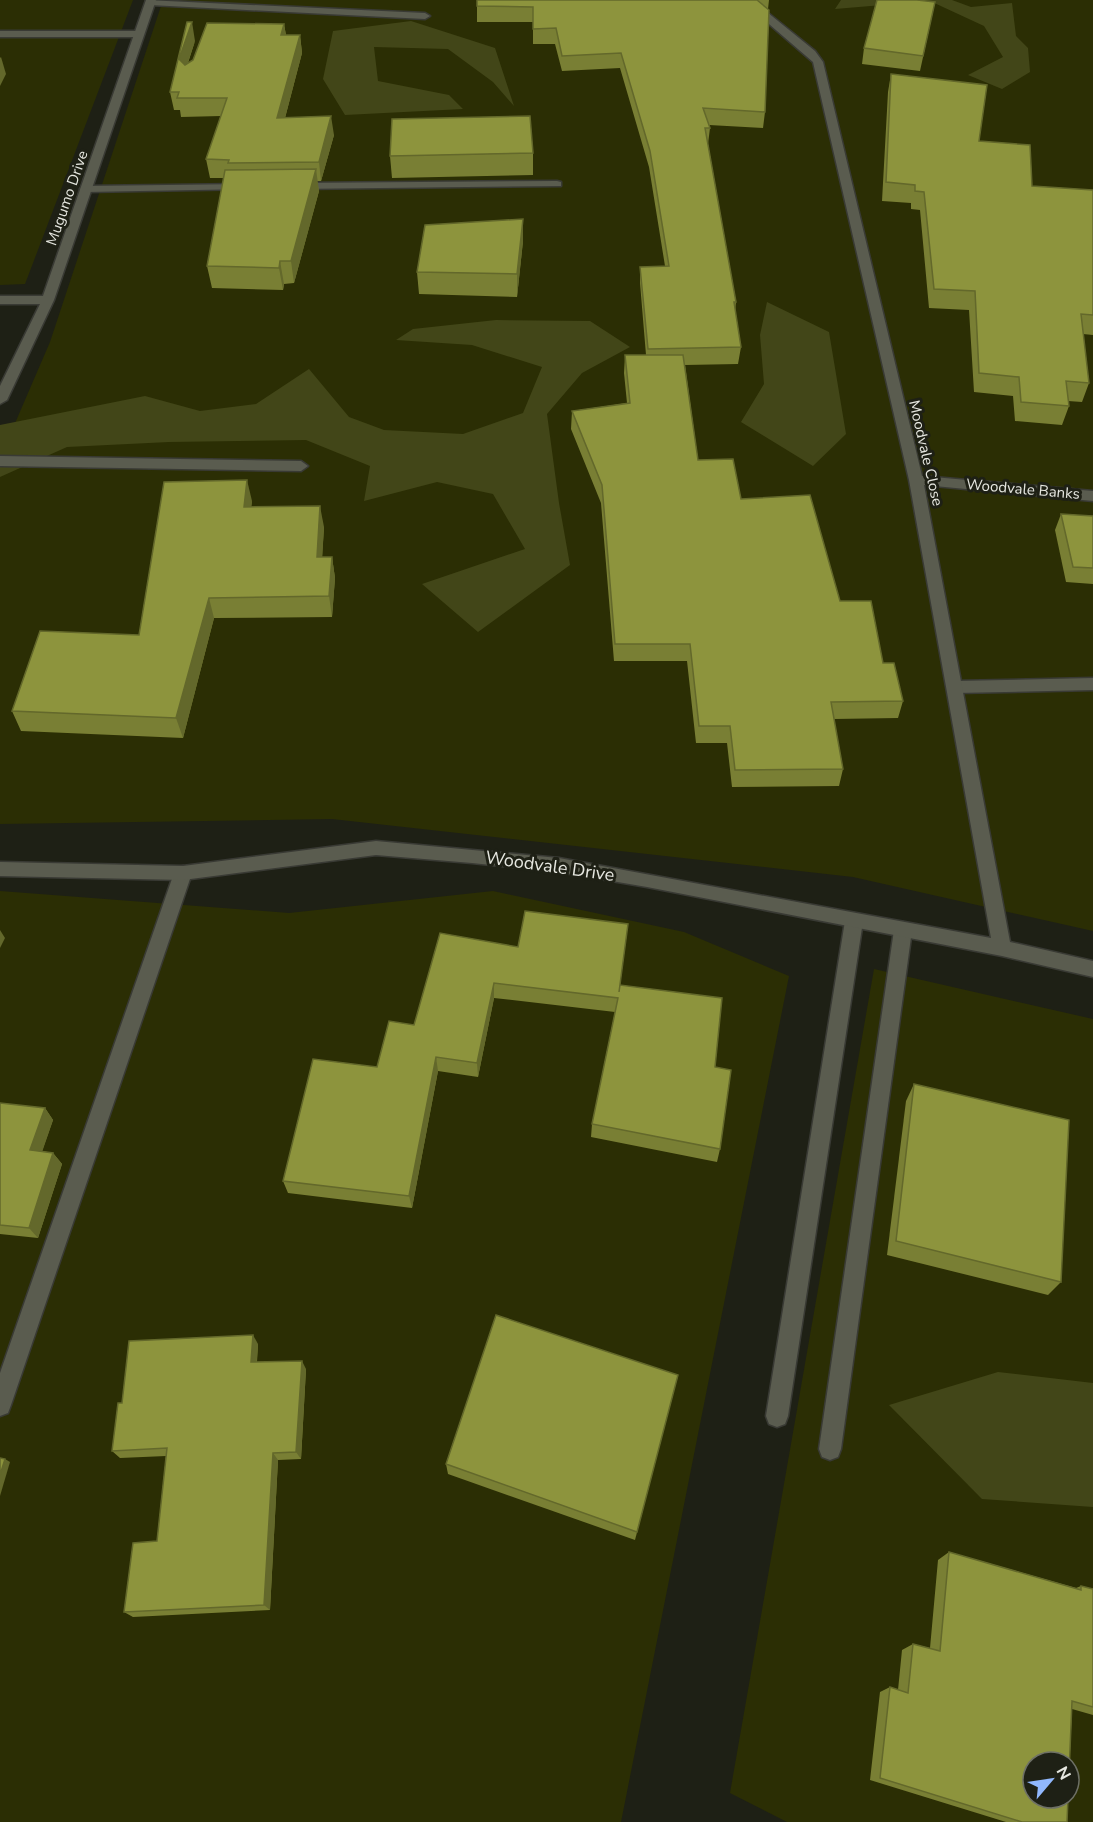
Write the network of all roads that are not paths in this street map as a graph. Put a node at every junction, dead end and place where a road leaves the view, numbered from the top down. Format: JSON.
{"nodes":[{"id":1,"x":746,"y":0,"type":"edge"},
{"id":2,"x":150,"y":1,"type":"edge"},
{"id":3,"x":424,"y":16,"type":"dead end"},
{"id":4,"x":0,"y":34,"type":"edge"},
{"id":5,"x":133,"y":42,"type":"junction"},
{"id":6,"x":557,"y":184,"type":"dead end"},
{"id":7,"x":263,"y":187,"type":"edge"},
{"id":8,"x":286,"y":187,"type":"edge"},
{"id":9,"x":86,"y":189,"type":"junction"},
{"id":10,"x":0,"y":300,"type":"edge"},
{"id":11,"x":48,"y":300,"type":"junction"},
{"id":12,"x":0,"y":400,"type":"edge"},
{"id":13,"x":0,"y":461,"type":"edge"},
{"id":14,"x":301,"y":466,"type":"dead end"},
{"id":15,"x":916,"y":480,"type":"junction"},
{"id":16,"x":1093,"y":496,"type":"edge"},
{"id":17,"x":1093,"y":684,"type":"edge"},
{"id":18,"x":956,"y":687,"type":"junction"},
{"id":19,"x":0,"y":869,"type":"edge"},
{"id":20,"x":183,"y":873,"type":"junction"},
{"id":21,"x":854,"y":921,"type":"junction"},
{"id":22,"x":903,"y":930,"type":"junction"},
{"id":23,"x":1002,"y":948,"type":"junction"},
{"id":24,"x":1093,"y":969,"type":"edge"},
{"id":25,"x":0,"y":1405,"type":"edge"},
{"id":26,"x":777,"y":1416,"type":"dead end"},
{"id":27,"x":830,"y":1449,"type":"dead end"}],
"edges":[{"from":1,"to":15,"type":"street","name":"Moodvale Close"},
{"from":2,"to":3,"type":"street"},
{"from":2,"to":5,"type":"street","name":"Mugumo Drive"},
{"from":4,"to":5,"type":"street"},
{"from":5,"to":9,"type":"street","name":"Mugumo Drive"},
{"from":6,"to":8,"type":"street"},
{"from":7,"to":9,"type":"street"},
{"from":9,"to":11,"type":"street","name":"Mugumo Drive"},
{"from":10,"to":11,"type":"street"},
{"from":11,"to":12,"type":"street","name":"Mugumo Drive"},
{"from":13,"to":14,"type":"street"},
{"from":15,"to":16,"type":"street","name":"Woodvale Banks"},
{"from":15,"to":18,"type":"street","name":"Moodvale Close"},
{"from":17,"to":18,"type":"street"},
{"from":18,"to":23,"type":"street","name":"Moodvale Close"},
{"from":19,"to":20,"type":"street","name":"Woodvale Drive"},
{"from":20,"to":21,"type":"street","name":"Woodvale Drive"},
{"from":20,"to":25,"type":"street"},
{"from":21,"to":22,"type":"street","name":"Woodvale Drive"},
{"from":21,"to":26,"type":"street"},
{"from":22,"to":23,"type":"street","name":"Woodvale Drive"},
{"from":22,"to":27,"type":"street"},
{"from":23,"to":24,"type":"street","name":"Woodvale Drive"}]}
